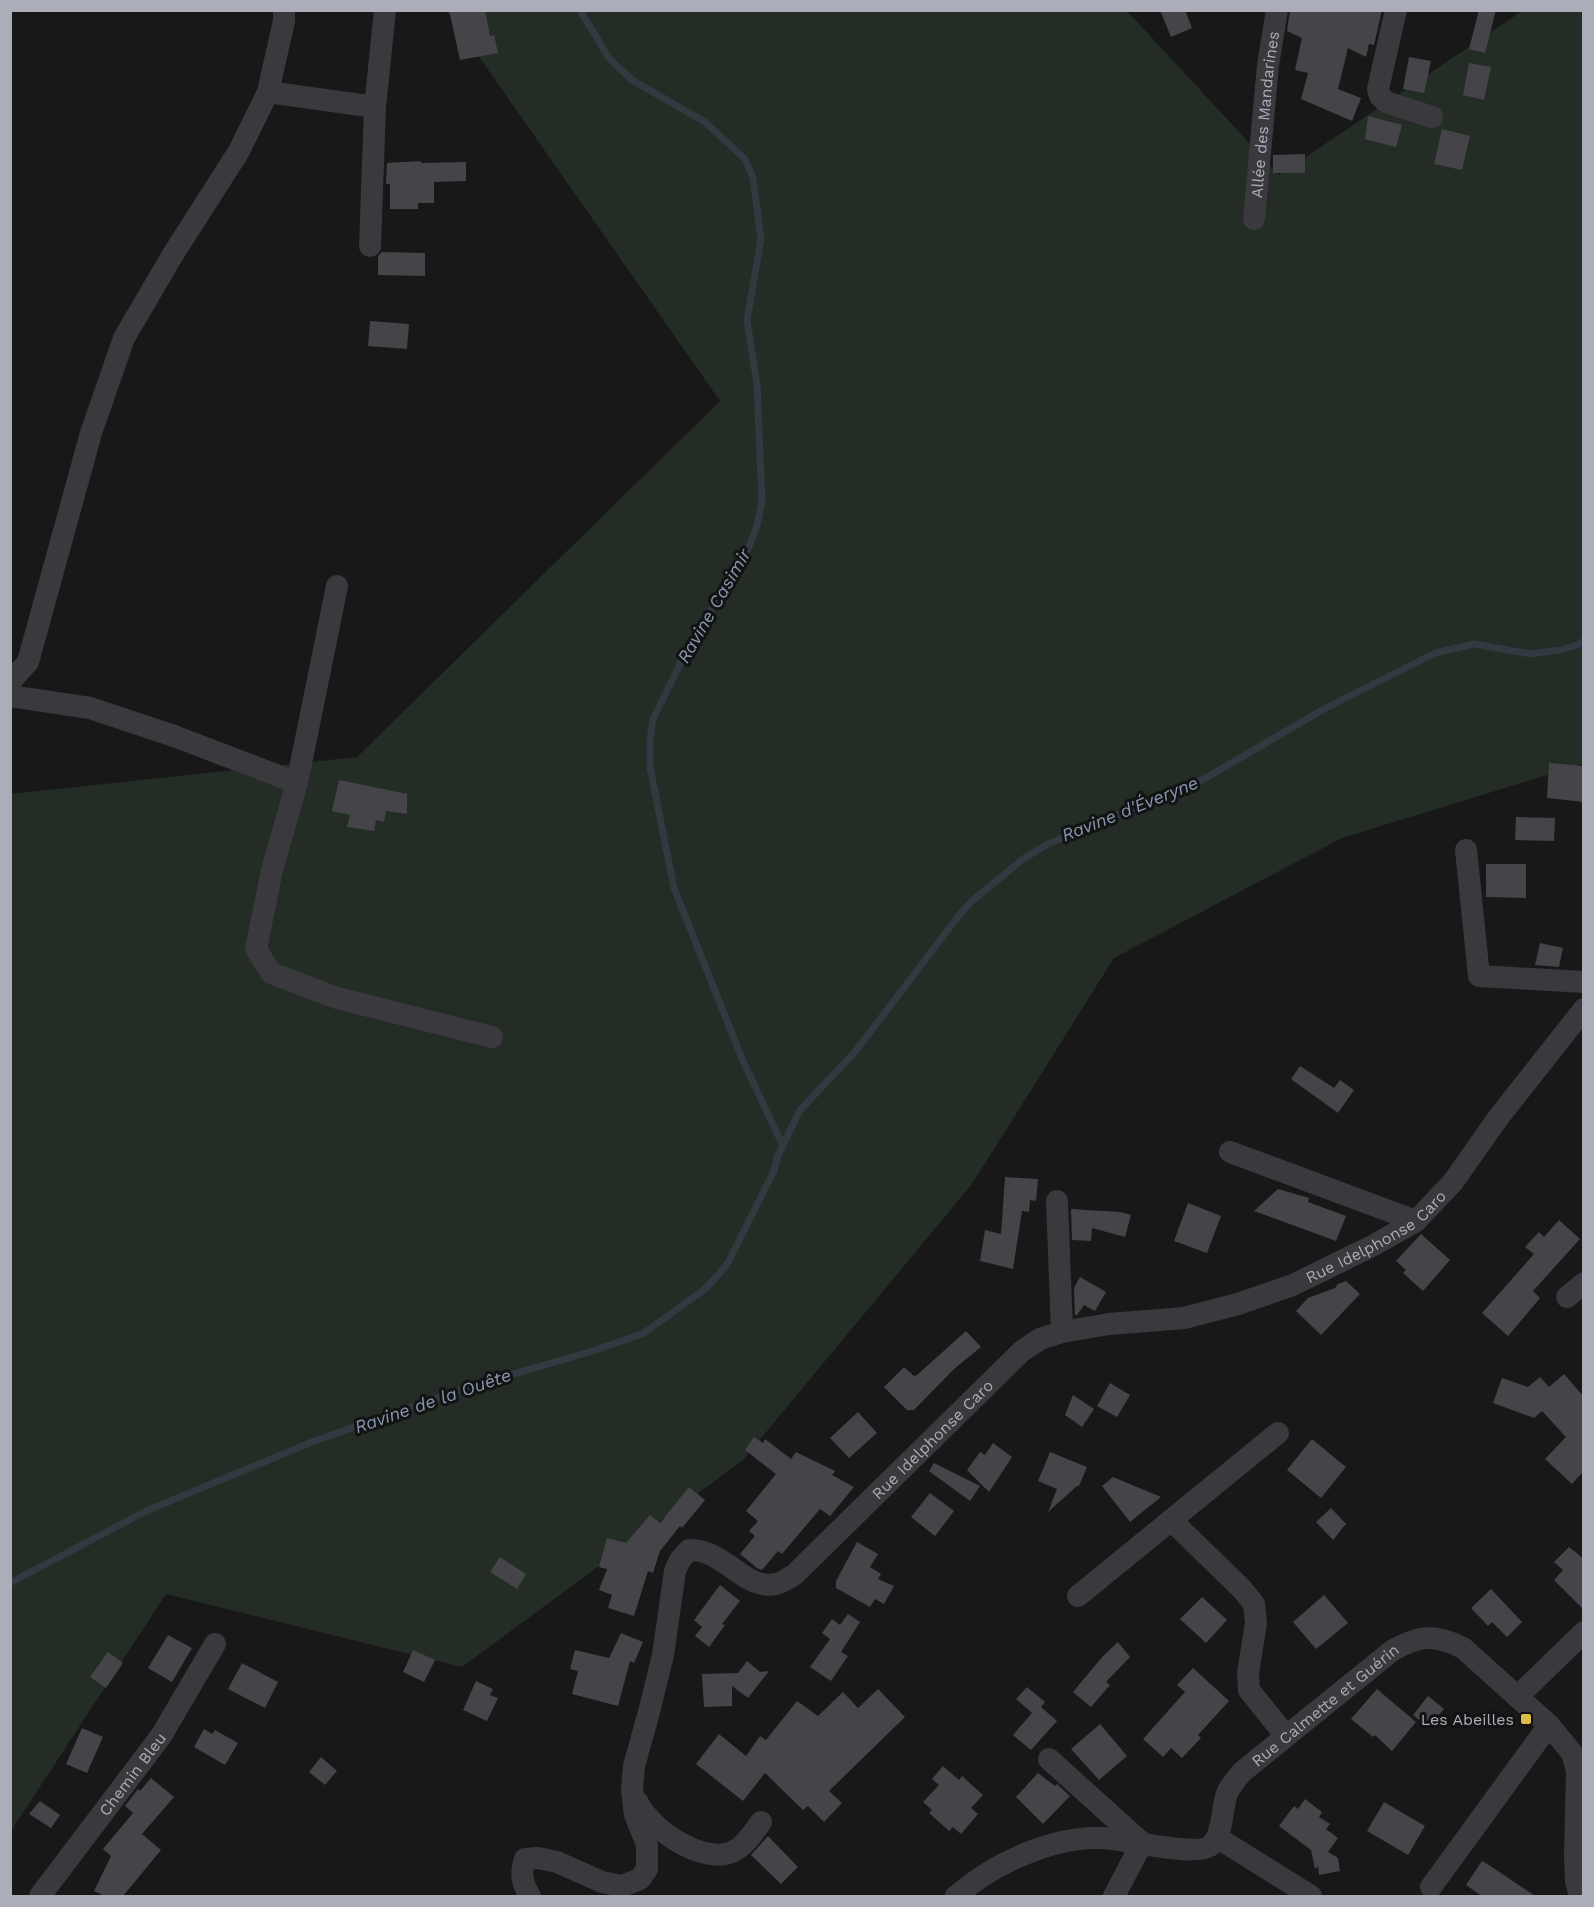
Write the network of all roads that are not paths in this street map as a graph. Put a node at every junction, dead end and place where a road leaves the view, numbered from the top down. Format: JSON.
{"nodes":[{"id":1,"x":284,"y":10,"type":"edge"},
{"id":2,"x":385,"y":10,"type":"edge"},
{"id":3,"x":1277,"y":10,"type":"edge"},
{"id":4,"x":1396,"y":10,"type":"edge"},
{"id":5,"x":268,"y":92,"type":"junction"},
{"id":6,"x":375,"y":107,"type":"junction"},
{"id":7,"x":1432,"y":117,"type":"dead end"},
{"id":8,"x":1254,"y":219,"type":"dead end"},
{"id":9,"x":369,"y":246,"type":"dead end"},
{"id":10,"x":337,"y":586,"type":"dead end"},
{"id":11,"x":10,"y":682,"type":"edge"},
{"id":12,"x":10,"y":696,"type":"edge"},
{"id":13,"x":297,"y":783,"type":"junction"},
{"id":14,"x":1466,"y":850,"type":"dead end"},
{"id":15,"x":1584,"y":982,"type":"edge"},
{"id":16,"x":1584,"y":1009,"type":"edge"},
{"id":17,"x":492,"y":1037,"type":"dead end"},
{"id":18,"x":1230,"y":1152,"type":"dead end"},
{"id":19,"x":1057,"y":1201,"type":"dead end"},
{"id":20,"x":1416,"y":1221,"type":"junction"},
{"id":21,"x":1062,"y":1332,"type":"junction"},
{"id":22,"x":1278,"y":1433,"type":"dead end"},
{"id":23,"x":1171,"y":1520,"type":"junction"},
{"id":24,"x":1078,"y":1596,"type":"dead end"},
{"id":25,"x":1580,"y":1641,"type":"edge"},
{"id":26,"x":215,"y":1644,"type":"dead end"},
{"id":27,"x":1517,"y":1697,"type":"junction"},
{"id":28,"x":1549,"y":1725,"type":"junction"},
{"id":29,"x":1286,"y":1736,"type":"junction"},
{"id":30,"x":1049,"y":1759,"type":"dead end"},
{"id":31,"x":632,"y":1790,"type":"junction"},
{"id":32,"x":761,"y":1822,"type":"dead end"},
{"id":33,"x":1218,"y":1838,"type":"junction"},
{"id":34,"x":1142,"y":1843,"type":"junction"},
{"id":35,"x":1431,"y":1887,"type":"dead end"},
{"id":36,"x":40,"y":1896,"type":"edge"},
{"id":37,"x":530,"y":1896,"type":"edge"},
{"id":38,"x":956,"y":1896,"type":"edge"},
{"id":39,"x":1114,"y":1896,"type":"edge"},
{"id":40,"x":1311,"y":1896,"type":"edge"},
{"id":41,"x":1580,"y":1896,"type":"edge"}],
"edges":[{"from":1,"to":5,"type":"street"},
{"from":2,"to":6,"type":"street"},
{"from":3,"to":8,"type":"street","name":"Allée des Mandarines"},
{"from":4,"to":7,"type":"street"},
{"from":5,"to":6,"type":"street"},
{"from":5,"to":11,"type":"street"},
{"from":6,"to":9,"type":"street"},
{"from":10,"to":13,"type":"street"},
{"from":12,"to":13,"type":"street"},
{"from":13,"to":17,"type":"street"},
{"from":14,"to":15,"type":"street"},
{"from":16,"to":20,"type":"street","name":"Rue Idelphonse Caro"},
{"from":18,"to":20,"type":"street"},
{"from":19,"to":21,"type":"street"},
{"from":20,"to":21,"type":"street","name":"Rue Idelphonse Caro"},
{"from":21,"to":31,"type":"street","name":"Rue Idelphonse Caro"},
{"from":22,"to":23,"type":"street"},
{"from":23,"to":24,"type":"street"},
{"from":23,"to":29,"type":"street"},
{"from":25,"to":27,"type":"street"},
{"from":26,"to":36,"type":"street","name":"Chemin Bleu"},
{"from":27,"to":28,"type":"street","name":"Rue Calmette et Guérin"},
{"from":27,"to":29,"type":"street","name":"Rue Calmette et Guérin"},
{"from":28,"to":35,"type":"street"},
{"from":28,"to":41,"type":"street","name":"Rue Calmette et Guérin"},
{"from":29,"to":33,"type":"street","name":"Rue Calmette et Guérin"},
{"from":30,"to":34,"type":"street"},
{"from":31,"to":32,"type":"street"},
{"from":31,"to":37,"type":"street","name":"Rue Idelphonse Caro"},
{"from":33,"to":34,"type":"street"},
{"from":33,"to":40,"type":"street"},
{"from":34,"to":38,"type":"street"},
{"from":34,"to":39,"type":"street"}]}
